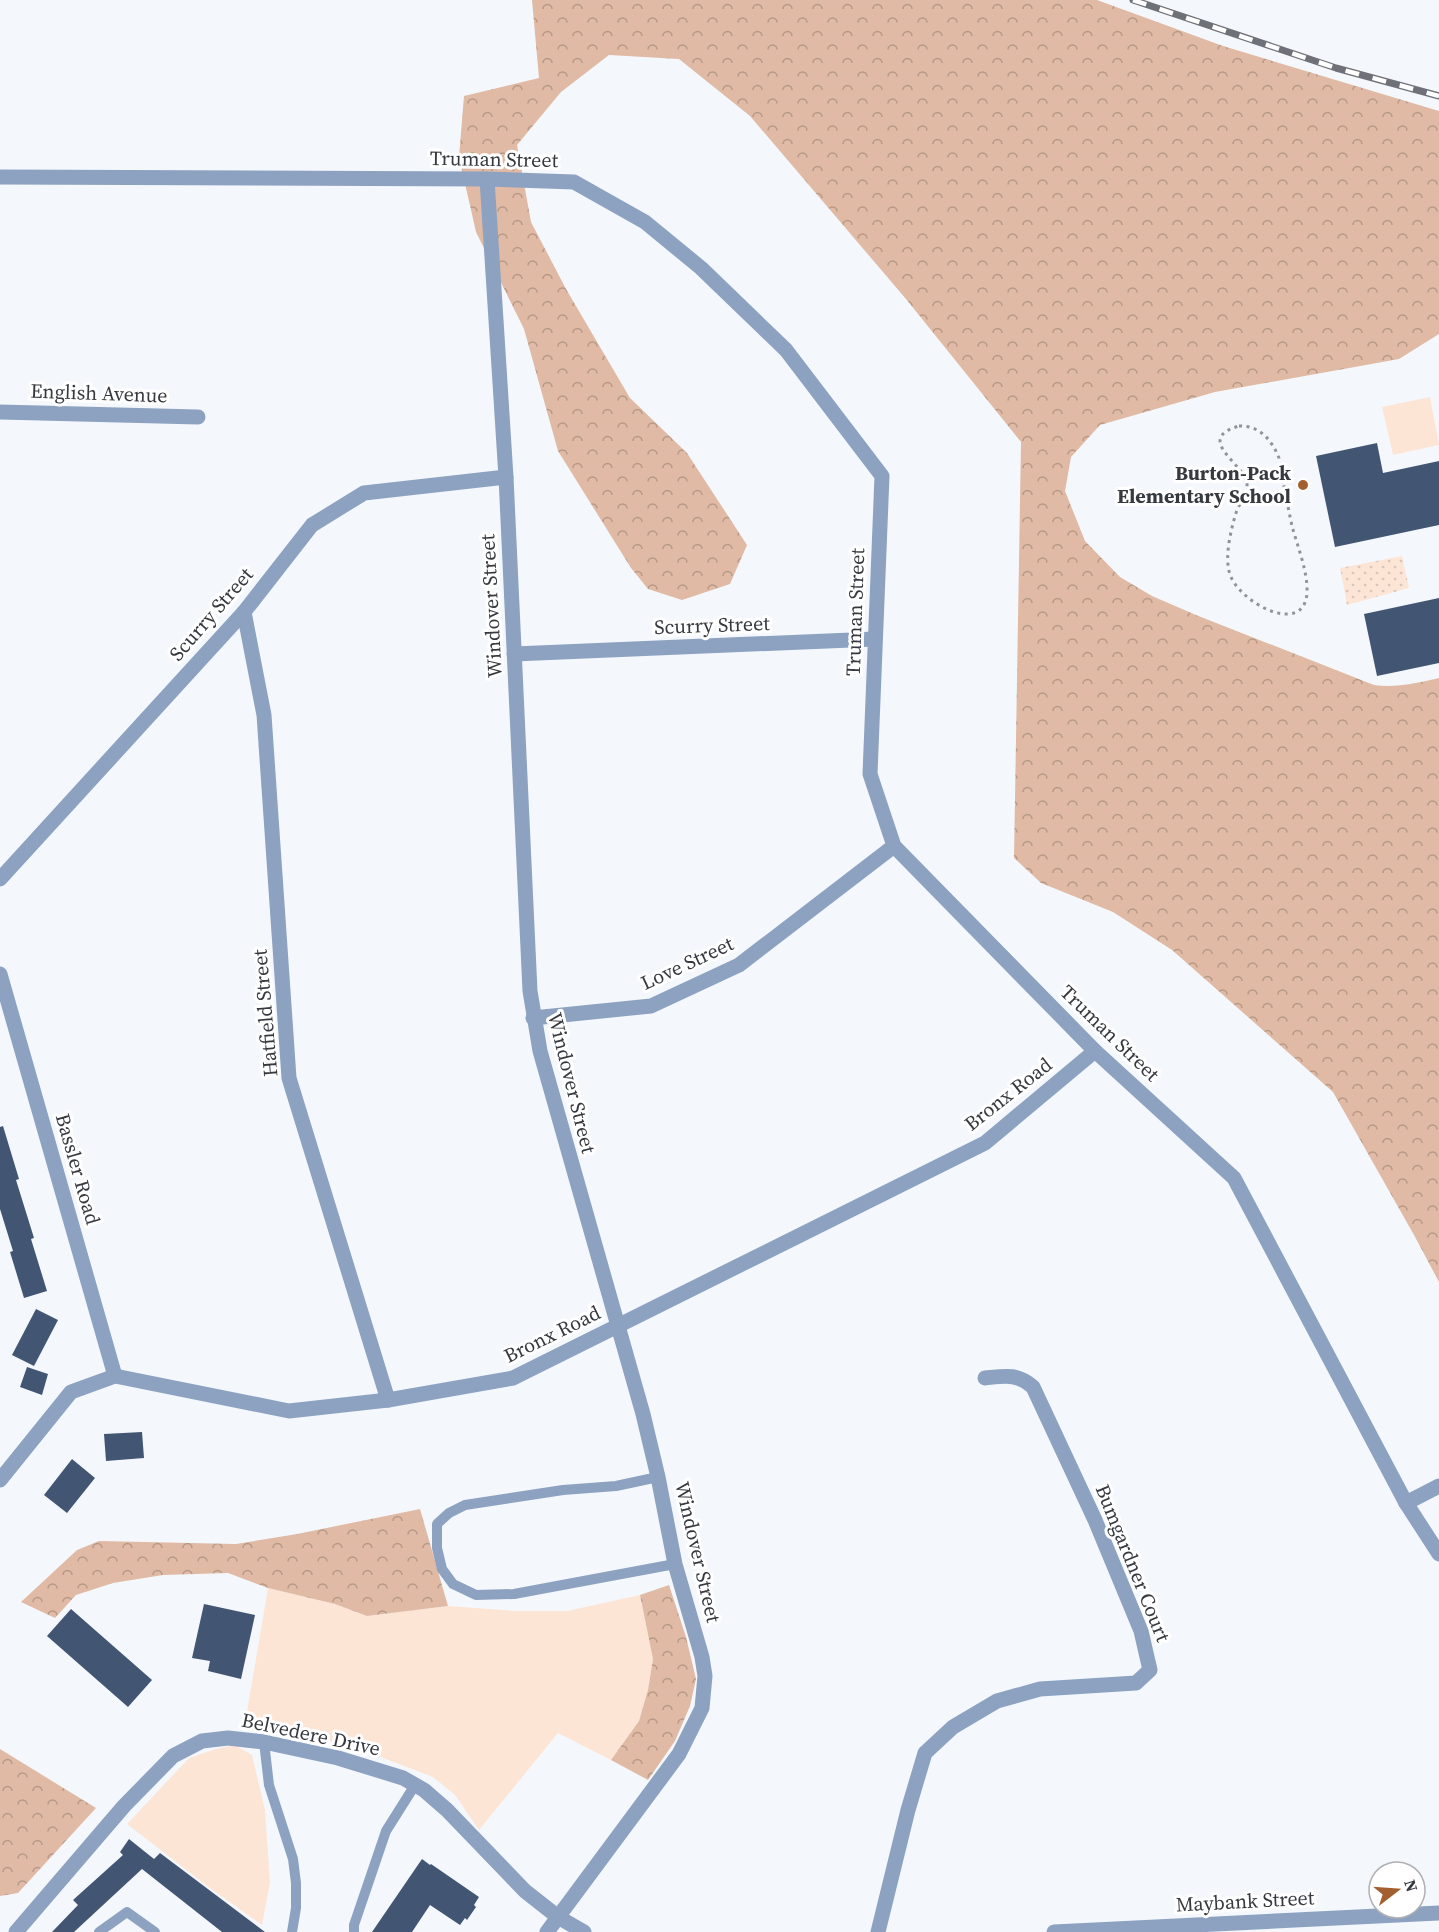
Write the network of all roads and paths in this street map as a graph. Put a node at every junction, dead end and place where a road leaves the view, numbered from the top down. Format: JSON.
{"nodes":[{"id":1,"x":0,"y":177,"type":"edge"},
{"id":2,"x":487,"y":179,"type":"junction"},
{"id":3,"x":0,"y":412,"type":"edge"},
{"id":4,"x":198,"y":417,"type":"dead end"},
{"id":5,"x":1279,"y":458,"type":"joint"},
{"id":6,"x":506,"y":477,"type":"junction"},
{"id":7,"x":244,"y":612,"type":"junction"},
{"id":8,"x":875,"y":639,"type":"junction"},
{"id":9,"x":514,"y":654,"type":"junction"},
{"id":10,"x":894,"y":846,"type":"junction"},
{"id":11,"x":0,"y":879,"type":"edge"},
{"id":12,"x":0,"y":974,"type":"edge"},
{"id":13,"x":533,"y":1018,"type":"junction"},
{"id":14,"x":1095,"y":1050,"type":"junction"},
{"id":15,"x":618,"y":1326,"type":"junction"},
{"id":16,"x":115,"y":1376,"type":"junction"},
{"id":17,"x":985,"y":1378,"type":"dead end"},
{"id":18,"x":388,"y":1400,"type":"junction"},
{"id":19,"x":658,"y":1477,"type":"junction"},
{"id":20,"x":0,"y":1480,"type":"edge"},
{"id":21,"x":1439,"y":1486,"type":"edge"},
{"id":22,"x":1406,"y":1503,"type":"junction"},
{"id":23,"x":1439,"y":1554,"type":"edge"},
{"id":24,"x":675,"y":1564,"type":"junction"},
{"id":25,"x":264,"y":1742,"type":"junction"},
{"id":26,"x":415,"y":1785,"type":"junction"},
{"id":27,"x":1439,"y":1913,"type":"edge"},
{"id":28,"x":558,"y":1917,"type":"junction"},
{"id":29,"x":16,"y":1932,"type":"edge"},
{"id":30,"x":99,"y":1932,"type":"edge"},
{"id":31,"x":155,"y":1932,"type":"edge"},
{"id":32,"x":292,"y":1932,"type":"edge"},
{"id":33,"x":354,"y":1932,"type":"edge"},
{"id":34,"x":547,"y":1932,"type":"edge"},
{"id":35,"x":584,"y":1932,"type":"edge"},
{"id":36,"x":878,"y":1932,"type":"edge"},
{"id":37,"x":1054,"y":1932,"type":"edge"}],
"edges":[{"from":1,"to":2,"type":"street","name":"Truman Street"},
{"from":2,"to":6,"type":"street","name":"Windover Street"},
{"from":2,"to":8,"type":"street","name":"Truman Street"},
{"from":3,"to":4,"type":"street","name":"English Avenue"},
{"from":5,"to":5,"type":"path"},
{"from":6,"to":7,"type":"street","name":"Scurry Street"},
{"from":6,"to":9,"type":"street","name":"Windover Street"},
{"from":7,"to":11,"type":"street","name":"Scurry Street"},
{"from":7,"to":18,"type":"street","name":"Hatfield Street"},
{"from":8,"to":9,"type":"street","name":"Scurry Street"},
{"from":8,"to":10,"type":"street","name":"Truman Street"},
{"from":9,"to":13,"type":"street","name":"Windover Street"},
{"from":10,"to":13,"type":"street","name":"Love Street"},
{"from":10,"to":14,"type":"street","name":"Truman Street"},
{"from":12,"to":16,"type":"street","name":"Bassler Road"},
{"from":13,"to":15,"type":"street","name":"Windover Street"},
{"from":14,"to":15,"type":"street","name":"Bronx Road"},
{"from":14,"to":22,"type":"street","name":"Truman Street"},
{"from":15,"to":18,"type":"street","name":"Bronx Road"},
{"from":15,"to":19,"type":"street","name":"Windover Street"},
{"from":16,"to":18,"type":"street","name":"Bronx Road"},
{"from":16,"to":20,"type":"street"},
{"from":17,"to":36,"type":"street","name":"Bumgardner Court"},
{"from":19,"to":24,"type":"street","name":"Windover Street"},
{"from":19,"to":24,"type":"lane"},
{"from":21,"to":22,"type":"street"},
{"from":22,"to":23,"type":"street","name":"Truman Street"},
{"from":24,"to":28,"type":"street","name":"Windover Street"},
{"from":25,"to":26,"type":"street","name":"Belvedere Drive"},
{"from":25,"to":29,"type":"street","name":"Belvedere Drive"},
{"from":25,"to":32,"type":"lane"},
{"from":26,"to":28,"type":"street","name":"Belvedere Drive"},
{"from":26,"to":33,"type":"lane"},
{"from":27,"to":37,"type":"street","name":"Maybank Street"},
{"from":28,"to":34,"type":"street","name":"Windover Street"},
{"from":28,"to":35,"type":"street","name":"Belvedere Drive"},
{"from":30,"to":31,"type":"lane"}]}
